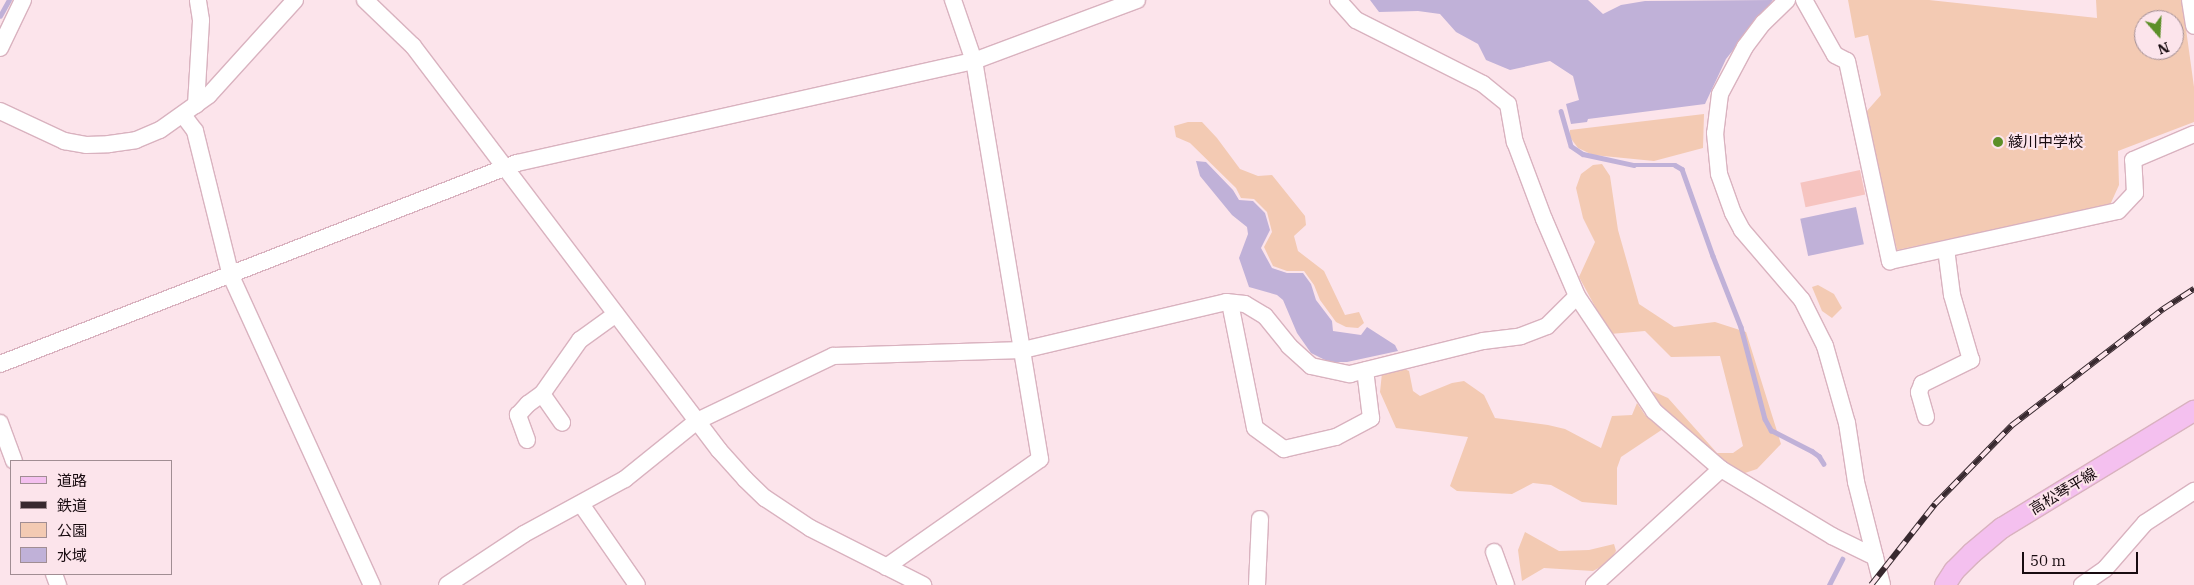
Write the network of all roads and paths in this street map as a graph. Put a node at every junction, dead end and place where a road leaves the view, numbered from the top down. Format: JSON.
{"nodes":[{"id":1,"x":23,"y":0,"type":"edge"},
{"id":2,"x":198,"y":0,"type":"edge"},
{"id":3,"x":295,"y":0,"type":"edge"},
{"id":4,"x":365,"y":0,"type":"edge"},
{"id":5,"x":953,"y":0,"type":"edge"},
{"id":6,"x":1137,"y":0,"type":"edge"},
{"id":7,"x":1338,"y":0,"type":"edge"},
{"id":8,"x":1786,"y":0,"type":"edge"},
{"id":9,"x":1804,"y":0,"type":"edge"},
{"id":10,"x":2190,"y":0,"type":"edge"},
{"id":11,"x":2194,"y":26,"type":"edge"},
{"id":12,"x":0,"y":48,"type":"edge"},
{"id":13,"x":974,"y":61,"type":"junction"},
{"id":14,"x":196,"y":105,"type":"junction"},
{"id":15,"x":0,"y":111,"type":"edge"},
{"id":16,"x":183,"y":115,"type":"junction"},
{"id":17,"x":2194,"y":134,"type":"edge"},
{"id":18,"x":506,"y":168,"type":"junction"},
{"id":19,"x":1946,"y":249,"type":"junction"},
{"id":20,"x":231,"y":276,"type":"junction"},
{"id":21,"x":1577,"y":296,"type":"junction"},
{"id":22,"x":1230,"y":303,"type":"junction"},
{"id":23,"x":616,"y":314,"type":"junction"},
{"id":24,"x":1023,"y":350,"type":"junction"},
{"id":25,"x":0,"y":364,"type":"edge"},
{"id":26,"x":1365,"y":370,"type":"junction"},
{"id":27,"x":542,"y":394,"type":"junction"},
{"id":28,"x":2194,"y":411,"type":"edge"},
{"id":29,"x":1926,"y":416,"type":"dead end"},
{"id":30,"x":697,"y":421,"type":"junction"},
{"id":31,"x":0,"y":423,"type":"edge"},
{"id":32,"x":562,"y":423,"type":"dead end"},
{"id":33,"x":527,"y":440,"type":"dead end"},
{"id":34,"x":14,"y":460,"type":"edge"},
{"id":35,"x":1721,"y":469,"type":"junction"},
{"id":36,"x":2194,"y":492,"type":"edge"},
{"id":37,"x":581,"y":504,"type":"junction"},
{"id":38,"x":1260,"y":519,"type":"dead end"},
{"id":39,"x":1494,"y":552,"type":"dead end"},
{"id":40,"x":1875,"y":557,"type":"junction"},
{"id":41,"x":886,"y":567,"type":"junction"},
{"id":42,"x":910,"y":583,"type":"edge"},
{"id":43,"x":372,"y":585,"type":"edge"},
{"id":44,"x":447,"y":585,"type":"edge"},
{"id":45,"x":637,"y":585,"type":"edge"},
{"id":46,"x":1257,"y":585,"type":"edge"},
{"id":47,"x":1506,"y":585,"type":"edge"},
{"id":48,"x":1594,"y":585,"type":"edge"},
{"id":49,"x":1882,"y":585,"type":"edge"},
{"id":50,"x":1945,"y":585,"type":"edge"},
{"id":51,"x":2082,"y":585,"type":"edge"}],
"edges":[{"from":1,"to":12,"type":"street"},
{"from":2,"to":14,"type":"street"},
{"from":3,"to":14,"type":"street"},
{"from":4,"to":18,"type":"street"},
{"from":5,"to":13,"type":"street"},
{"from":6,"to":13,"type":"street"},
{"from":7,"to":21,"type":"street"},
{"from":8,"to":40,"type":"street"},
{"from":9,"to":19,"type":"street"},
{"from":10,"to":11,"type":"street"},
{"from":13,"to":18,"type":"street"},
{"from":13,"to":24,"type":"street"},
{"from":14,"to":16,"type":"street"},
{"from":15,"to":16,"type":"street"},
{"from":16,"to":20,"type":"street"},
{"from":17,"to":19,"type":"street"},
{"from":18,"to":20,"type":"street"},
{"from":18,"to":23,"type":"street"},
{"from":19,"to":29,"type":"street"},
{"from":20,"to":25,"type":"street"},
{"from":20,"to":43,"type":"street"},
{"from":21,"to":26,"type":"street"},
{"from":21,"to":35,"type":"street"},
{"from":22,"to":24,"type":"street"},
{"from":22,"to":26,"type":"street"},
{"from":22,"to":26,"type":"street"},
{"from":23,"to":27,"type":"street"},
{"from":23,"to":30,"type":"street"},
{"from":24,"to":30,"type":"street"},
{"from":24,"to":41,"type":"street"},
{"from":27,"to":32,"type":"street"},
{"from":27,"to":33,"type":"street"},
{"from":28,"to":50,"type":"main road","name":"高松琴平線"},
{"from":30,"to":37,"type":"street"},
{"from":30,"to":41,"type":"street"},
{"from":31,"to":34,"type":"street"},
{"from":35,"to":40,"type":"street"},
{"from":35,"to":48,"type":"street"},
{"from":36,"to":51,"type":"street"},
{"from":37,"to":44,"type":"street"},
{"from":37,"to":45,"type":"street"},
{"from":38,"to":46,"type":"street"},
{"from":39,"to":47,"type":"street"},
{"from":40,"to":49,"type":"street"},
{"from":41,"to":42,"type":"street"}]}
